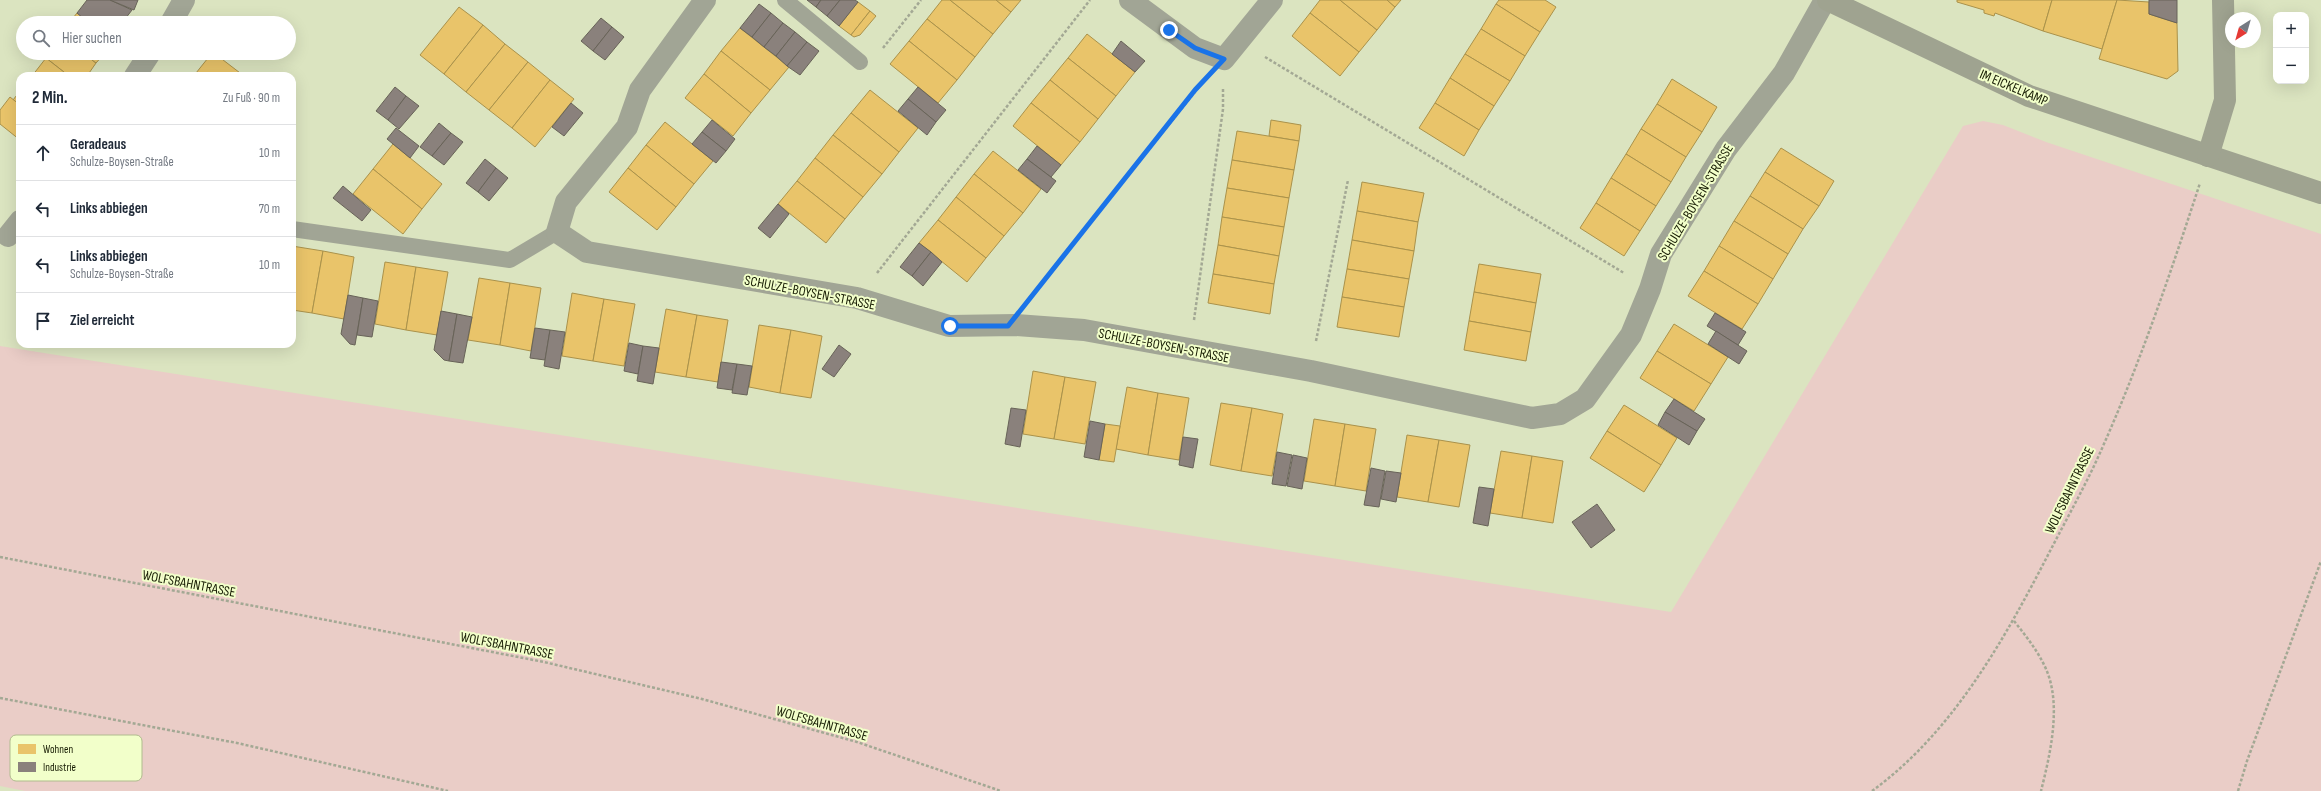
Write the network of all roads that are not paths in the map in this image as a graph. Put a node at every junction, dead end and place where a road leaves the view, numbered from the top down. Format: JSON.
{"nodes":[{"id":1,"x":184,"y":0,"type":"edge"},
{"id":2,"x":704,"y":0,"type":"edge"},
{"id":3,"x":785,"y":0,"type":"edge"},
{"id":4,"x":1130,"y":0,"type":"edge"},
{"id":5,"x":1272,"y":0,"type":"edge"},
{"id":6,"x":1827,"y":0,"type":"edge"},
{"id":7,"x":2223,"y":0,"type":"edge"},
{"id":8,"x":175,"y":16,"type":"edge"},
{"id":9,"x":145,"y":60,"type":"edge"},
{"id":10,"x":860,"y":62,"type":"road end"},
{"id":11,"x":138,"y":72,"type":"edge"},
{"id":12,"x":2208,"y":156,"type":"junction"},
{"id":13,"x":2321,"y":193,"type":"edge"},
{"id":14,"x":296,"y":230,"type":"edge"},
{"id":15,"x":557,"y":232,"type":"junction"}],
"edges":[{"from":1,"to":8,"type":"street"},
{"from":2,"to":15,"type":"street"},
{"from":3,"to":10,"type":"lane"},
{"from":4,"to":5,"type":"street"},
{"from":6,"to":12,"type":"street","name":"IM EICKELKAMP"},
{"from":6,"to":15,"type":"street","name":"SCHULZE-BOYSEN-STRASSE"},
{"from":7,"to":12,"type":"street"},
{"from":9,"to":11,"type":"street"},
{"from":12,"to":13,"type":"street","name":"IM EICKELKAMP"},
{"from":14,"to":15,"type":"lane"}]}
